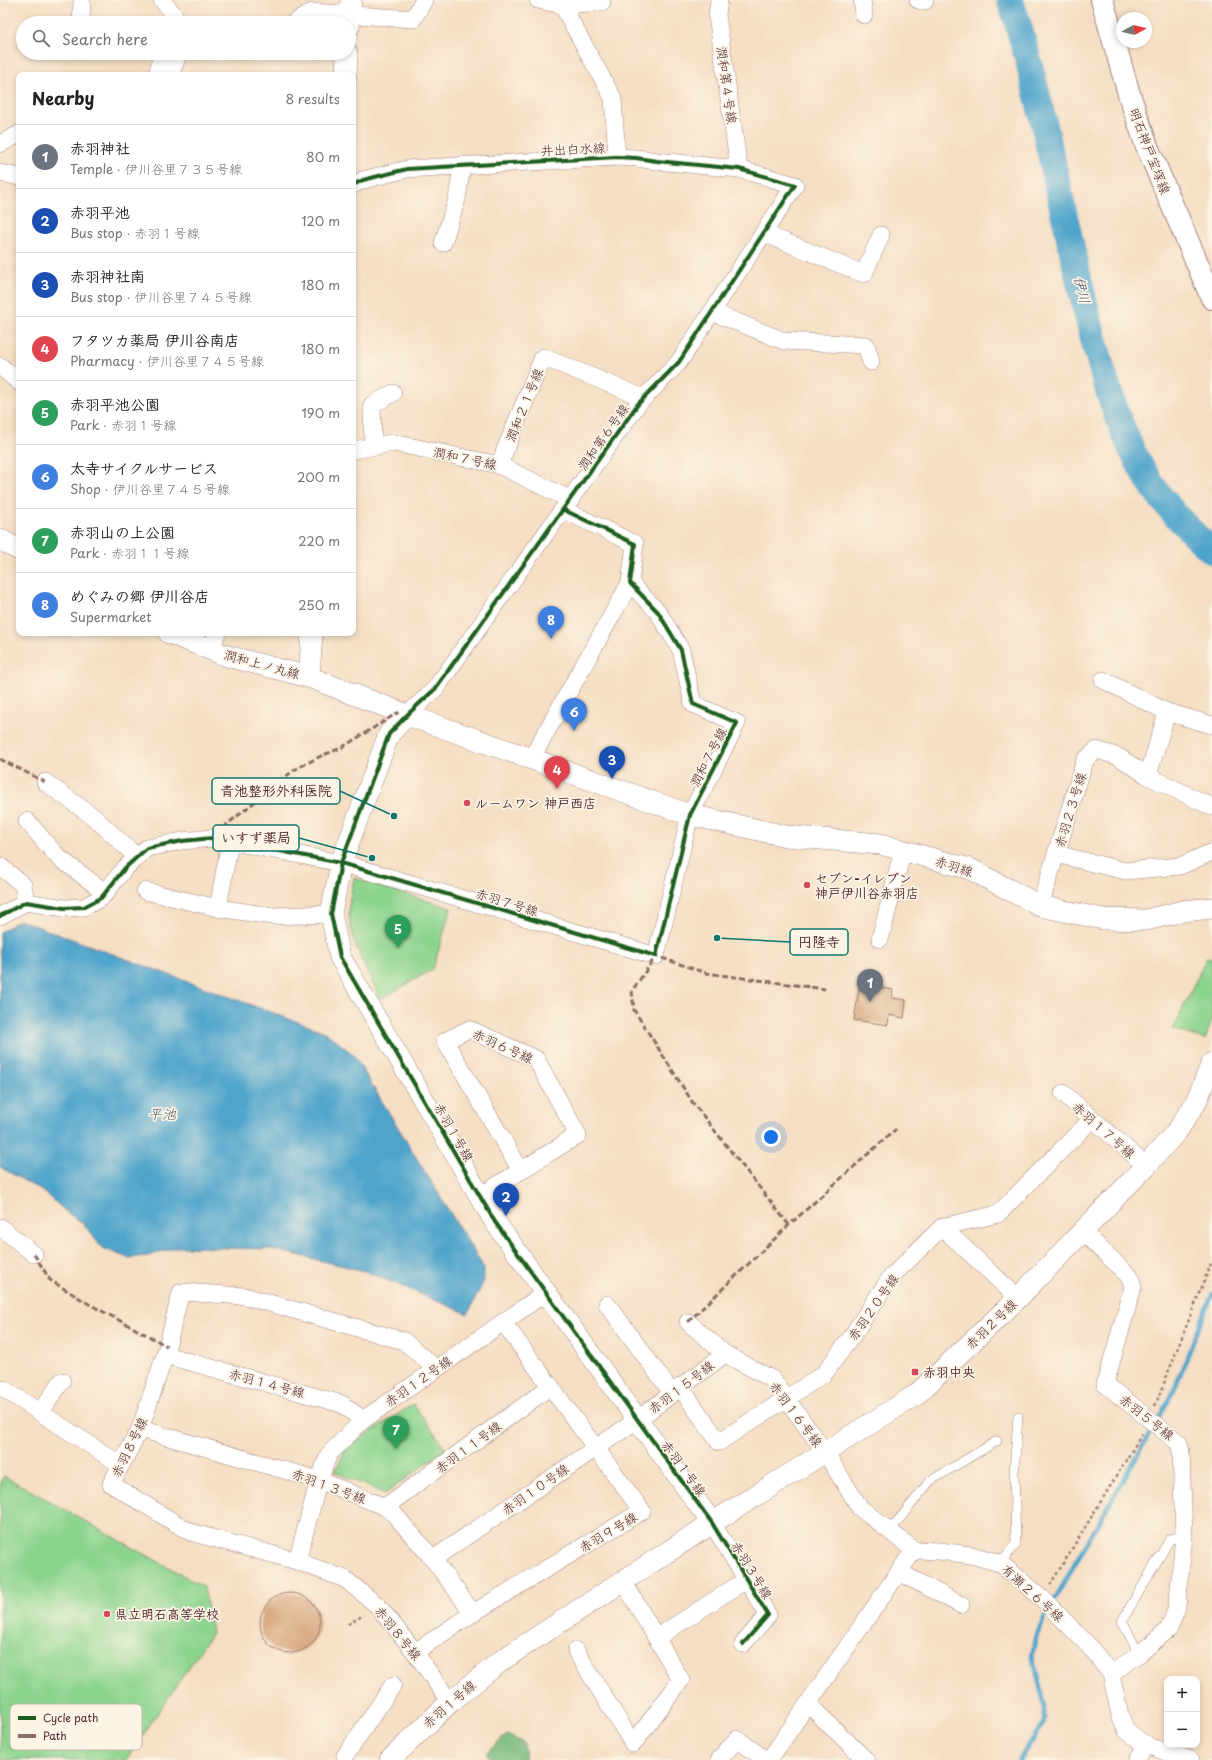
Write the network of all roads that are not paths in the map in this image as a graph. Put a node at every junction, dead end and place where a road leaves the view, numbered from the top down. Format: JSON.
{"nodes":[{"id":1,"x":82,"y":0,"type":"edge"},
{"id":2,"x":162,"y":0,"type":"edge"},
{"id":3,"x":424,"y":0,"type":"edge"},
{"id":4,"x":538,"y":0,"type":"edge"},
{"id":5,"x":719,"y":0,"type":"edge"},
{"id":6,"x":918,"y":0,"type":"edge"},
{"id":7,"x":925,"y":0,"type":"edge"},
{"id":8,"x":1102,"y":0,"type":"edge"},
{"id":9,"x":562,"y":2,"type":"edge"},
{"id":10,"x":602,"y":2,"type":"dead end"},
{"id":11,"x":350,"y":14,"type":"edge"},
{"id":12,"x":81,"y":16,"type":"edge"},
{"id":13,"x":175,"y":16,"type":"edge"},
{"id":14,"x":305,"y":16,"type":"edge"},
{"id":15,"x":160,"y":60,"type":"edge"},
{"id":16,"x":176,"y":60,"type":"edge"},
{"id":17,"x":347,"y":60,"type":"edge"},
{"id":18,"x":157,"y":72,"type":"edge"},
{"id":19,"x":171,"y":72,"type":"edge"},
{"id":20,"x":346,"y":72,"type":"edge"},
{"id":21,"x":16,"y":136,"type":"edge"},
{"id":22,"x":0,"y":144,"type":"edge"},
{"id":23,"x":617,"y":157,"type":"junction"},
{"id":24,"x":462,"y":164,"type":"junction"},
{"id":25,"x":739,"y":169,"type":"junction"},
{"id":26,"x":0,"y":173,"type":"edge"},
{"id":27,"x":16,"y":176,"type":"edge"},
{"id":28,"x":356,"y":184,"type":"edge"},
{"id":29,"x":795,"y":185,"type":"joint"},
{"id":30,"x":763,"y":233,"type":"junction"},
{"id":31,"x":881,"y":235,"type":"dead end"},
{"id":32,"x":443,"y":243,"type":"dead end"},
{"id":33,"x":1212,"y":298,"type":"edge"},
{"id":34,"x":712,"y":312,"type":"junction"},
{"id":35,"x":871,"y":362,"type":"dead end"},
{"id":36,"x":0,"y":366,"type":"edge"},
{"id":37,"x":16,"y":379,"type":"edge"},
{"id":38,"x":393,"y":393,"type":"dead end"},
{"id":39,"x":644,"y":398,"type":"junction"},
{"id":40,"x":373,"y":446,"type":"junction"},
{"id":41,"x":356,"y":449,"type":"edge"},
{"id":42,"x":499,"y":464,"type":"junction"},
{"id":43,"x":567,"y":505,"type":"junction"},
{"id":44,"x":0,"y":538,"type":"edge"},
{"id":45,"x":16,"y":548,"type":"edge"},
{"id":46,"x":630,"y":583,"type":"junction"},
{"id":47,"x":186,"y":636,"type":"edge"},
{"id":48,"x":312,"y":636,"type":"edge"},
{"id":49,"x":214,"y":641,"type":"edge"},
{"id":50,"x":309,"y":677,"type":"junction"},
{"id":51,"x":1103,"y":680,"type":"dead end"},
{"id":52,"x":1167,"y":712,"type":"junction"},
{"id":53,"x":406,"y":715,"type":"junction"},
{"id":54,"x":1212,"y":725,"type":"edge"},
{"id":55,"x":531,"y":759,"type":"junction"},
{"id":56,"x":1148,"y":776,"type":"junction"},
{"id":57,"x":45,"y":782,"type":"dead end"},
{"id":58,"x":1212,"y":807,"type":"edge"},
{"id":59,"x":690,"y":815,"type":"junction"},
{"id":60,"x":27,"y":821,"type":"dead end"},
{"id":61,"x":230,"y":841,"type":"junction"},
{"id":62,"x":903,"y":850,"type":"junction"},
{"id":63,"x":1212,"y":852,"type":"edge"},
{"id":64,"x":1056,"y":854,"type":"junction"},
{"id":65,"x":137,"y":857,"type":"junction"},
{"id":66,"x":341,"y":863,"type":"junction"},
{"id":67,"x":0,"y":866,"type":"edge"},
{"id":68,"x":145,"y":890,"type":"dead end"},
{"id":69,"x":106,"y":893,"type":"junction"},
{"id":70,"x":26,"y":902,"type":"junction"},
{"id":71,"x":1040,"y":906,"type":"junction"},
{"id":72,"x":218,"y":908,"type":"junction"},
{"id":73,"x":1212,"y":908,"type":"edge"},
{"id":74,"x":331,"y":914,"type":"junction"},
{"id":75,"x":0,"y":916,"type":"edge"},
{"id":76,"x":880,"y":939,"type":"dead end"},
{"id":77,"x":1212,"y":1063,"type":"edge"},
{"id":78,"x":1063,"y":1093,"type":"dead end"},
{"id":79,"x":1092,"y":1119,"type":"junction"},
{"id":80,"x":1146,"y":1166,"type":"junction"},
{"id":81,"x":521,"y":1171,"type":"junction"},
{"id":82,"x":480,"y":1196,"type":"junction"},
{"id":83,"x":0,"y":1227,"type":"edge"},
{"id":84,"x":942,"y":1228,"type":"junction"},
{"id":85,"x":1083,"y":1232,"type":"junction"},
{"id":86,"x":34,"y":1254,"type":"dead end"},
{"id":87,"x":545,"y":1293,"type":"junction"},
{"id":88,"x":1018,"y":1298,"type":"junction"},
{"id":89,"x":607,"y":1304,"type":"dead end"},
{"id":90,"x":504,"y":1322,"type":"junction"},
{"id":91,"x":688,"y":1322,"type":"dead end"},
{"id":92,"x":724,"y":1354,"type":"junction"},
{"id":93,"x":165,"y":1355,"type":"junction"},
{"id":94,"x":435,"y":1368,"type":"junction"},
{"id":95,"x":62,"y":1381,"type":"dead end"},
{"id":96,"x":551,"y":1386,"type":"junction"},
{"id":97,"x":4,"y":1389,"type":"dead end"},
{"id":98,"x":676,"y":1390,"type":"junction"},
{"id":99,"x":787,"y":1399,"type":"junction"},
{"id":100,"x":40,"y":1412,"type":"junction"},
{"id":101,"x":1018,"y":1416,"type":"dead end"},
{"id":102,"x":363,"y":1420,"type":"junction"},
{"id":103,"x":637,"y":1420,"type":"junction"},
{"id":104,"x":140,"y":1429,"type":"junction"},
{"id":105,"x":997,"y":1441,"type":"dead end"},
{"id":106,"x":595,"y":1448,"type":"junction"},
{"id":107,"x":825,"y":1452,"type":"junction"},
{"id":108,"x":121,"y":1464,"type":"junction"},
{"id":109,"x":319,"y":1480,"type":"junction"},
{"id":110,"x":384,"y":1507,"type":"junction"},
{"id":111,"x":712,"y":1523,"type":"junction"},
{"id":112,"x":889,"y":1532,"type":"junction"},
{"id":113,"x":1184,"y":1536,"type":"junction"},
{"id":114,"x":914,"y":1550,"type":"junction"},
{"id":115,"x":433,"y":1559,"type":"junction"},
{"id":116,"x":297,"y":1561,"type":"junction"},
{"id":117,"x":1000,"y":1563,"type":"junction"},
{"id":118,"x":899,"y":1572,"type":"junction"},
{"id":119,"x":746,"y":1580,"type":"junction"},
{"id":120,"x":623,"y":1581,"type":"junction"},
{"id":121,"x":961,"y":1605,"type":"dead end"},
{"id":122,"x":473,"y":1614,"type":"junction"},
{"id":123,"x":656,"y":1638,"type":"junction"},
{"id":124,"x":743,"y":1644,"type":"dead end"},
{"id":125,"x":576,"y":1651,"type":"dead end"},
{"id":126,"x":415,"y":1652,"type":"junction"},
{"id":127,"x":1139,"y":1654,"type":"junction"},
{"id":128,"x":1111,"y":1674,"type":"junction"},
{"id":129,"x":393,"y":1685,"type":"dead end"},
{"id":130,"x":450,"y":1702,"type":"junction"},
{"id":131,"x":808,"y":1704,"type":"junction"},
{"id":132,"x":1145,"y":1745,"type":"junction"},
{"id":133,"x":345,"y":1760,"type":"edge"},
{"id":134,"x":390,"y":1760,"type":"edge"},
{"id":135,"x":719,"y":1760,"type":"edge"},
{"id":136,"x":768,"y":1760,"type":"edge"},
{"id":137,"x":866,"y":1760,"type":"edge"},
{"id":138,"x":1137,"y":1760,"type":"edge"},
{"id":139,"x":1191,"y":1760,"type":"edge"}],
"edges":[{"from":1,"to":12,"type":"street"},
{"from":2,"to":13,"type":"street"},
{"from":3,"to":11,"type":"street"},
{"from":4,"to":9,"type":"street"},
{"from":5,"to":25,"type":"street","name":"潤和第４号線"},
{"from":6,"to":7,"type":"street"},
{"from":8,"to":33,"type":"main road","name":"明石神戸宝塚線"},
{"from":9,"to":10,"type":"street"},
{"from":9,"to":23,"type":"street"},
{"from":11,"to":14,"type":"street"},
{"from":15,"to":18,"type":"street"},
{"from":16,"to":19,"type":"street"},
{"from":17,"to":20,"type":"street"},
{"from":21,"to":22,"type":"street"},
{"from":23,"to":24,"type":"street","name":"井出白水線"},
{"from":23,"to":25,"type":"street","name":"井出白水線"},
{"from":24,"to":28,"type":"street","name":"井出白水線"},
{"from":24,"to":32,"type":"street"},
{"from":25,"to":29,"type":"street","name":"井出白水線"},
{"from":26,"to":27,"type":"street"},
{"from":29,"to":30,"type":"street","name":"潤和第６号線"},
{"from":30,"to":31,"type":"street"},
{"from":30,"to":34,"type":"street","name":"潤和第６号線"},
{"from":34,"to":35,"type":"street"},
{"from":34,"to":39,"type":"street","name":"潤和第６号線"},
{"from":36,"to":37,"type":"street"},
{"from":38,"to":40,"type":"street"},
{"from":39,"to":42,"type":"street","name":"潤和２１号線"},
{"from":39,"to":43,"type":"street","name":"潤和第６号線"},
{"from":40,"to":41,"type":"street","name":"潤和７号線"},
{"from":40,"to":42,"type":"street","name":"潤和７号線"},
{"from":42,"to":43,"type":"street","name":"潤和７号線"},
{"from":43,"to":46,"type":"street","name":"潤和７号線"},
{"from":43,"to":53,"type":"street","name":"潤和第６号線"},
{"from":44,"to":45,"type":"street"},
{"from":46,"to":55,"type":"street"},
{"from":46,"to":59,"type":"street","name":"潤和７号線"},
{"from":47,"to":49,"type":"street","name":"潤和上ノ丸線"},
{"from":48,"to":50,"type":"street"},
{"from":49,"to":50,"type":"street","name":"潤和上ノ丸線"},
{"from":50,"to":53,"type":"street","name":"潤和上ノ丸線"},
{"from":51,"to":52,"type":"street"},
{"from":52,"to":54,"type":"street"},
{"from":52,"to":56,"type":"street"},
{"from":53,"to":55,"type":"street","name":"潤和上ノ丸線"},
{"from":53,"to":66,"type":"street","name":"赤羽１号線"},
{"from":55,"to":59,"type":"street","name":"赤羽線"},
{"from":56,"to":58,"type":"street","name":"赤羽２３号線"},
{"from":56,"to":64,"type":"street","name":"赤羽２３号線"},
{"from":57,"to":65,"type":"street"},
{"from":59,"to":62,"type":"street","name":"赤羽線"},
{"from":59,"to":66,"type":"street","name":"赤羽７号線"},
{"from":60,"to":69,"type":"street"},
{"from":61,"to":65,"type":"street","name":"赤羽７号線"},
{"from":61,"to":66,"type":"street","name":"赤羽７号線"},
{"from":61,"to":72,"type":"street"},
{"from":62,"to":71,"type":"street","name":"赤羽線"},
{"from":62,"to":76,"type":"street"},
{"from":63,"to":64,"type":"street"},
{"from":64,"to":71,"type":"street","name":"赤羽２３号線"},
{"from":65,"to":69,"type":"street"},
{"from":66,"to":74,"type":"street","name":"赤羽１号線"},
{"from":67,"to":70,"type":"street"},
{"from":68,"to":72,"type":"street"},
{"from":69,"to":70,"type":"street"},
{"from":70,"to":75,"type":"street"},
{"from":71,"to":73,"type":"street","name":"赤羽線"},
{"from":72,"to":74,"type":"street"},
{"from":74,"to":82,"type":"street","name":"赤羽１号線"},
{"from":77,"to":80,"type":"street","name":"赤羽２号線"},
{"from":78,"to":79,"type":"street","name":"赤羽１７号線"},
{"from":79,"to":80,"type":"street","name":"赤羽１７号線"},
{"from":79,"to":84,"type":"street","name":"赤羽２０号線"},
{"from":80,"to":85,"type":"street","name":"赤羽２号線"},
{"from":81,"to":81,"type":"street","name":"赤羽６号線"},
{"from":81,"to":82,"type":"street","name":"赤羽６号線"},
{"from":82,"to":87,"type":"street","name":"赤羽１号線"},
{"from":83,"to":86,"type":"street"},
{"from":84,"to":88,"type":"street"},
{"from":84,"to":99,"type":"street","name":"赤羽２０号線"},
{"from":85,"to":88,"type":"street","name":"赤羽２号線"},
{"from":85,"to":113,"type":"street","name":"赤羽５号線"},
{"from":87,"to":90,"type":"street","name":"赤羽１２号線"},
{"from":87,"to":103,"type":"street","name":"赤羽１号線"},
{"from":88,"to":107,"type":"street","name":"赤羽２号線"},
{"from":89,"to":98,"type":"street"},
{"from":90,"to":94,"type":"street","name":"赤羽１２号線"},
{"from":90,"to":96,"type":"street","name":"赤羽９号線"},
{"from":91,"to":92,"type":"street","name":"赤羽１６号線"},
{"from":92,"to":98,"type":"street","name":"赤羽１５号線"},
{"from":92,"to":99,"type":"street","name":"赤羽１６号線"},
{"from":93,"to":94,"type":"street","name":"赤羽８号線"},
{"from":93,"to":102,"type":"street","name":"赤羽１４号線"},
{"from":93,"to":104,"type":"street","name":"赤羽８号線"},
{"from":94,"to":102,"type":"street","name":"赤羽１２号線"},
{"from":95,"to":100,"type":"street"},
{"from":96,"to":106,"type":"street","name":"赤羽９号線"},
{"from":96,"to":110,"type":"street","name":"赤羽１１号線"},
{"from":97,"to":100,"type":"street"},
{"from":98,"to":99,"type":"street","name":"赤羽２０号線"},
{"from":98,"to":103,"type":"street","name":"赤羽１５号線"},
{"from":99,"to":107,"type":"street","name":"赤羽１６号線"},
{"from":100,"to":108,"type":"street"},
{"from":101,"to":117,"type":"lane"},
{"from":102,"to":109,"type":"street","name":"赤羽１２号線"},
{"from":103,"to":106,"type":"street","name":"赤羽１０号線"},
{"from":103,"to":111,"type":"street","name":"赤羽１号線"},
{"from":104,"to":108,"type":"street","name":"赤羽８号線"},
{"from":104,"to":109,"type":"street","name":"赤羽１３号線"},
{"from":105,"to":112,"type":"lane"},
{"from":106,"to":115,"type":"street","name":"赤羽１０号線"},
{"from":106,"to":122,"type":"street","name":"赤羽９号線"},
{"from":107,"to":111,"type":"street","name":"赤羽２号線"},
{"from":107,"to":112,"type":"street","name":"赤羽１６号線"},
{"from":108,"to":116,"type":"street","name":"赤羽８号線"},
{"from":109,"to":110,"type":"street","name":"赤羽１３号線"},
{"from":109,"to":116,"type":"street","name":"赤羽１２号線"},
{"from":110,"to":115,"type":"street","name":"赤羽１３号線"},
{"from":111,"to":119,"type":"street","name":"赤羽３号線"},
{"from":111,"to":120,"type":"street","name":"赤羽１号線"},
{"from":112,"to":114,"type":"street","name":"赤羽１６号線"},
{"from":113,"to":127,"type":"street","name":"赤羽５号線"},
{"from":113,"to":127,"type":"lane"},
{"from":114,"to":117,"type":"street","name":"有瀬２６号線"},
{"from":114,"to":118,"type":"street"},
{"from":115,"to":122,"type":"street","name":"赤羽１３号線"},
{"from":116,"to":126,"type":"street","name":"赤羽８号線"},
{"from":117,"to":128,"type":"street","name":"有瀬２６号線"},
{"from":118,"to":121,"type":"street"},
{"from":118,"to":131,"type":"street"},
{"from":119,"to":123,"type":"street"},
{"from":119,"to":124,"type":"street","name":"赤羽３号線"},
{"from":120,"to":123,"type":"street"},
{"from":120,"to":130,"type":"street","name":"赤羽１号線"},
{"from":122,"to":126,"type":"street","name":"赤羽９号線"},
{"from":123,"to":125,"type":"street"},
{"from":126,"to":130,"type":"street","name":"赤羽８号線"},
{"from":127,"to":128,"type":"street","name":"赤羽５号線"},
{"from":128,"to":132,"type":"street","name":"有瀬２６号線"},
{"from":129,"to":133,"type":"street"},
{"from":130,"to":134,"type":"street","name":"赤羽１号線"},
{"from":131,"to":136,"type":"street"},
{"from":131,"to":137,"type":"street"},
{"from":132,"to":138,"type":"street"},
{"from":132,"to":139,"type":"street","name":"有瀬２６号線"},
{"from":135,"to":136,"type":"street"}]}
